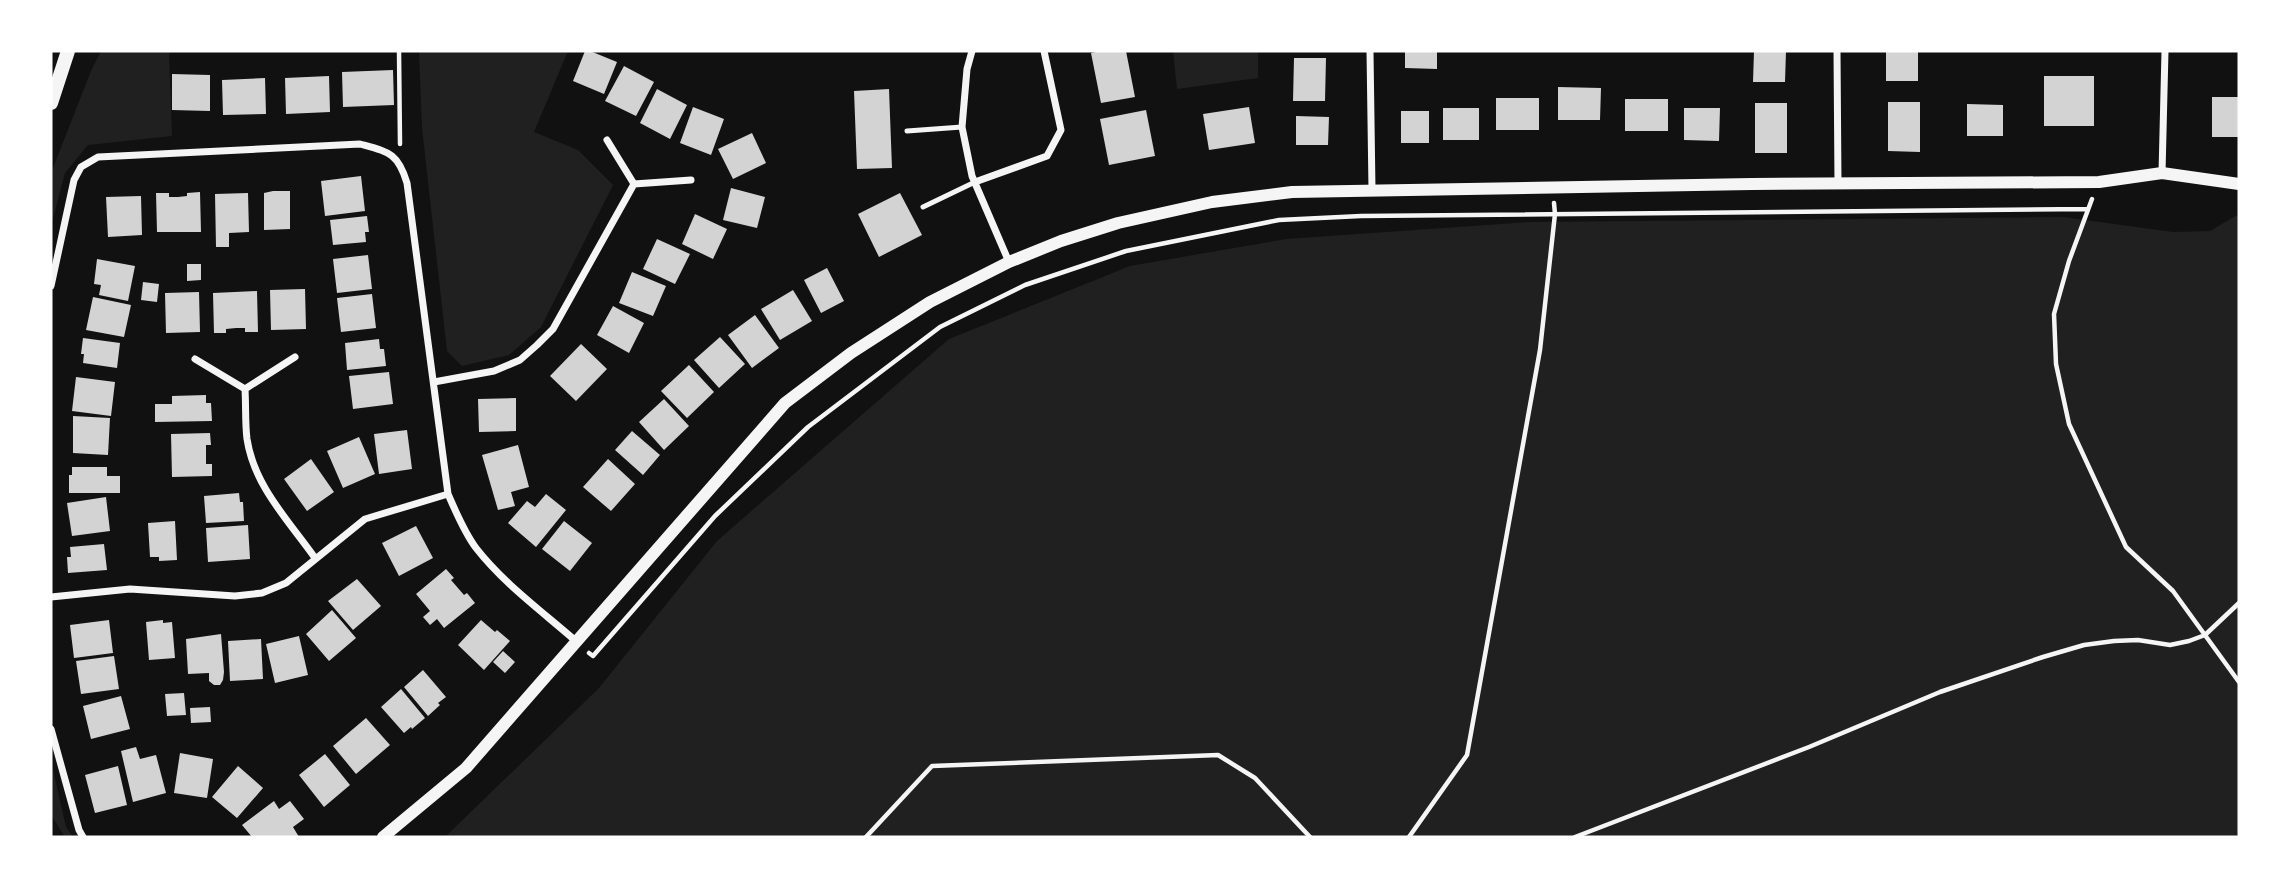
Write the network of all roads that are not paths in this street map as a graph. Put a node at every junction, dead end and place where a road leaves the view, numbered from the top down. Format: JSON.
{"nodes":[{"id":1,"x":68,"y":51,"type":"edge"},
{"id":2,"x":972,"y":51,"type":"edge"},
{"id":3,"x":1044,"y":51,"type":"edge"},
{"id":4,"x":1370,"y":51,"type":"edge"},
{"id":5,"x":1837,"y":51,"type":"edge"},
{"id":6,"x":2165,"y":51,"type":"edge"},
{"id":7,"x":51,"y":103,"type":"edge"},
{"id":8,"x":962,"y":127,"type":"junction"},
{"id":9,"x":907,"y":131,"type":"dead end"},
{"id":10,"x":607,"y":140,"type":"dead end"},
{"id":11,"x":2162,"y":173,"type":"junction"},
{"id":12,"x":691,"y":180,"type":"dead end"},
{"id":13,"x":975,"y":182,"type":"junction"},
{"id":14,"x":634,"y":184,"type":"junction"},
{"id":15,"x":1839,"y":184,"type":"junction"},
{"id":16,"x":2239,"y":184,"type":"edge"},
{"id":17,"x":1372,"y":190,"type":"junction"},
{"id":18,"x":923,"y":207,"type":"dead end"},
{"id":19,"x":1009,"y":262,"type":"junction"},
{"id":20,"x":51,"y":286,"type":"edge"},
{"id":21,"x":295,"y":357,"type":"dead end"},
{"id":22,"x":195,"y":359,"type":"dead end"},
{"id":23,"x":434,"y":382,"type":"junction"},
{"id":24,"x":246,"y":389,"type":"junction"},
{"id":25,"x":449,"y":494,"type":"junction"},
{"id":26,"x":316,"y":558,"type":"junction"},
{"id":27,"x":51,"y":597,"type":"edge"},
{"id":28,"x":577,"y":643,"type":"junction"},
{"id":29,"x":51,"y":729,"type":"edge"},
{"id":30,"x":83,"y":837,"type":"edge"},
{"id":31,"x":383,"y":837,"type":"edge"}],
"edges":[{"from":1,"to":7,"type":"main road"},
{"from":2,"to":8,"type":"street"},
{"from":3,"to":13,"type":"street"},
{"from":4,"to":17,"type":"street"},
{"from":5,"to":15,"type":"street"},
{"from":6,"to":11,"type":"street"},
{"from":8,"to":9,"type":"lane"},
{"from":8,"to":13,"type":"street"},
{"from":10,"to":14,"type":"street"},
{"from":11,"to":15,"type":"street"},
{"from":11,"to":16,"type":"street"},
{"from":12,"to":14,"type":"street"},
{"from":13,"to":18,"type":"lane"},
{"from":13,"to":19,"type":"street"},
{"from":14,"to":23,"type":"street"},
{"from":15,"to":17,"type":"street"},
{"from":17,"to":19,"type":"street"},
{"from":19,"to":28,"type":"street"},
{"from":20,"to":23,"type":"street"},
{"from":21,"to":24,"type":"street"},
{"from":22,"to":24,"type":"street"},
{"from":23,"to":25,"type":"street"},
{"from":24,"to":26,"type":"street"},
{"from":25,"to":26,"type":"street"},
{"from":25,"to":28,"type":"street"},
{"from":26,"to":27,"type":"street"},
{"from":28,"to":31,"type":"street"},
{"from":29,"to":30,"type":"street"}]}
